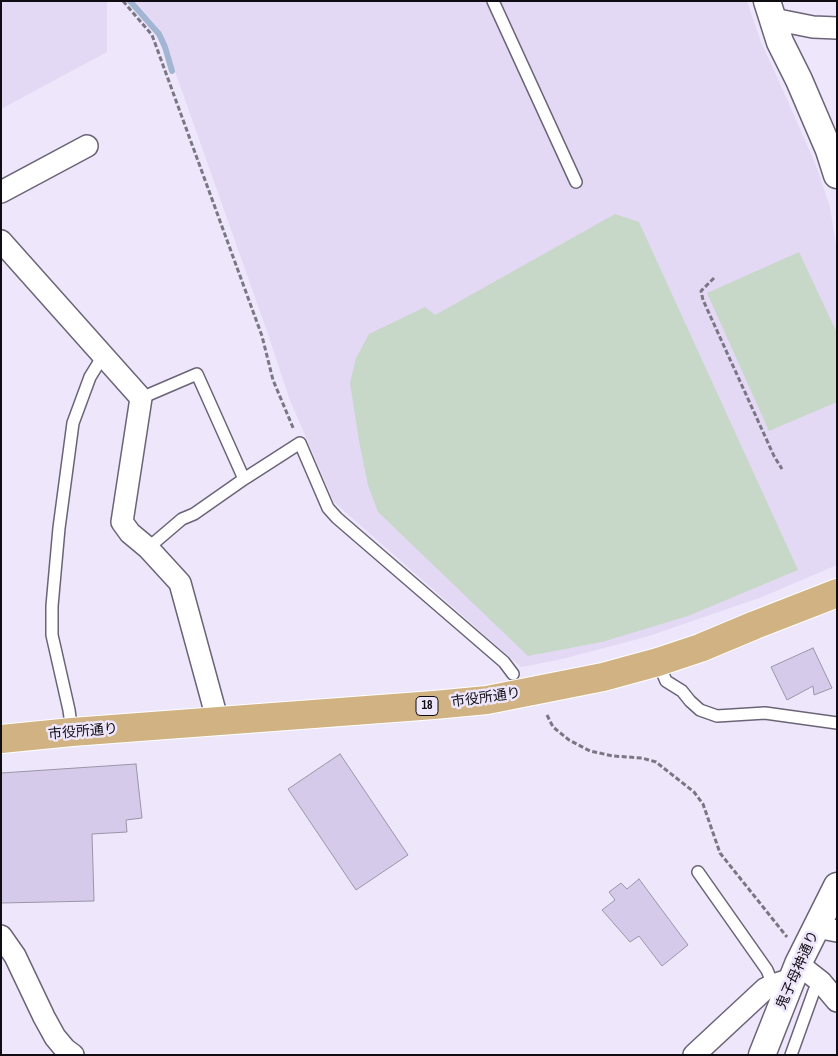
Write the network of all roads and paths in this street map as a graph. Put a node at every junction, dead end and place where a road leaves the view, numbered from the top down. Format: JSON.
{"nodes":[{"id":1,"x":123,"y":1,"type":"edge"},
{"id":2,"x":493,"y":1,"type":"edge"},
{"id":3,"x":770,"y":10,"type":"edge"},
{"id":4,"x":837,"y":28,"type":"edge"},
{"id":5,"x":87,"y":146,"type":"dead end"},
{"id":6,"x":837,"y":175,"type":"edge"},
{"id":7,"x":576,"y":182,"type":"dead end"},
{"id":8,"x":1,"y":192,"type":"edge"},
{"id":9,"x":1,"y":241,"type":"edge"},
{"id":10,"x":714,"y":278,"type":"dead end"},
{"id":11,"x":105,"y":358,"type":"junction"},
{"id":12,"x":141,"y":398,"type":"junction"},
{"id":13,"x":300,"y":444,"type":"junction"},
{"id":14,"x":782,"y":469,"type":"dead end"},
{"id":15,"x":244,"y":480,"type":"junction"},
{"id":16,"x":148,"y":548,"type":"junction"},
{"id":17,"x":837,"y":593,"type":"edge"},
{"id":18,"x":658,"y":662,"type":"junction"},
{"id":19,"x":513,"y":674,"type":"dead end"},
{"id":20,"x":547,"y":716,"type":"dead end"},
{"id":21,"x":218,"y":722,"type":"junction"},
{"id":22,"x":837,"y":723,"type":"edge"},
{"id":23,"x":72,"y":732,"type":"junction"},
{"id":24,"x":1,"y":739,"type":"edge"},
{"id":25,"x":698,"y":872,"type":"dead end"},
{"id":26,"x":837,"y":886,"type":"edge"},
{"id":27,"x":826,"y":929,"type":"edge"},
{"id":28,"x":1,"y":936,"type":"edge"},
{"id":29,"x":789,"y":968,"type":"junction"},
{"id":30,"x":821,"y":982,"type":"junction"},
{"id":31,"x":837,"y":1001,"type":"edge"},
{"id":32,"x":73,"y":1055,"type":"edge"},
{"id":33,"x":694,"y":1055,"type":"edge"},
{"id":34,"x":762,"y":1055,"type":"edge"},
{"id":35,"x":791,"y":1055,"type":"edge"}],
"edges":[{"from":1,"to":13,"type":"path"},
{"from":2,"to":7,"type":"lane"},
{"from":3,"to":4,"type":"street"},
{"from":3,"to":6,"type":"street"},
{"from":5,"to":8,"type":"street"},
{"from":9,"to":11,"type":"street"},
{"from":10,"to":14,"type":"path"},
{"from":11,"to":12,"type":"street"},
{"from":11,"to":23,"type":"lane"},
{"from":12,"to":15,"type":"lane"},
{"from":12,"to":16,"type":"street"},
{"from":13,"to":15,"type":"lane"},
{"from":13,"to":19,"type":"lane"},
{"from":15,"to":16,"type":"lane"},
{"from":16,"to":21,"type":"street"},
{"from":17,"to":18,"type":"main road","name":"市役所通り","number":"18"},
{"from":18,"to":21,"type":"main road","name":"市役所通り","number":"18"},
{"from":18,"to":22,"type":"lane"},
{"from":20,"to":29,"type":"path"},
{"from":21,"to":23,"type":"main road","name":"市役所通り","number":"18"},
{"from":23,"to":24,"type":"main road","name":"市役所通り","number":"18"},
{"from":25,"to":29,"type":"lane"},
{"from":26,"to":27,"type":"street","name":"鬼子母神通り"},
{"from":27,"to":29,"type":"street","name":"鬼子母神通り"},
{"from":28,"to":32,"type":"street"},
{"from":29,"to":30,"type":"street"},
{"from":29,"to":33,"type":"street"},
{"from":29,"to":34,"type":"street","name":"鬼子母神通り"},
{"from":30,"to":31,"type":"street"},
{"from":30,"to":35,"type":"lane"}]}
